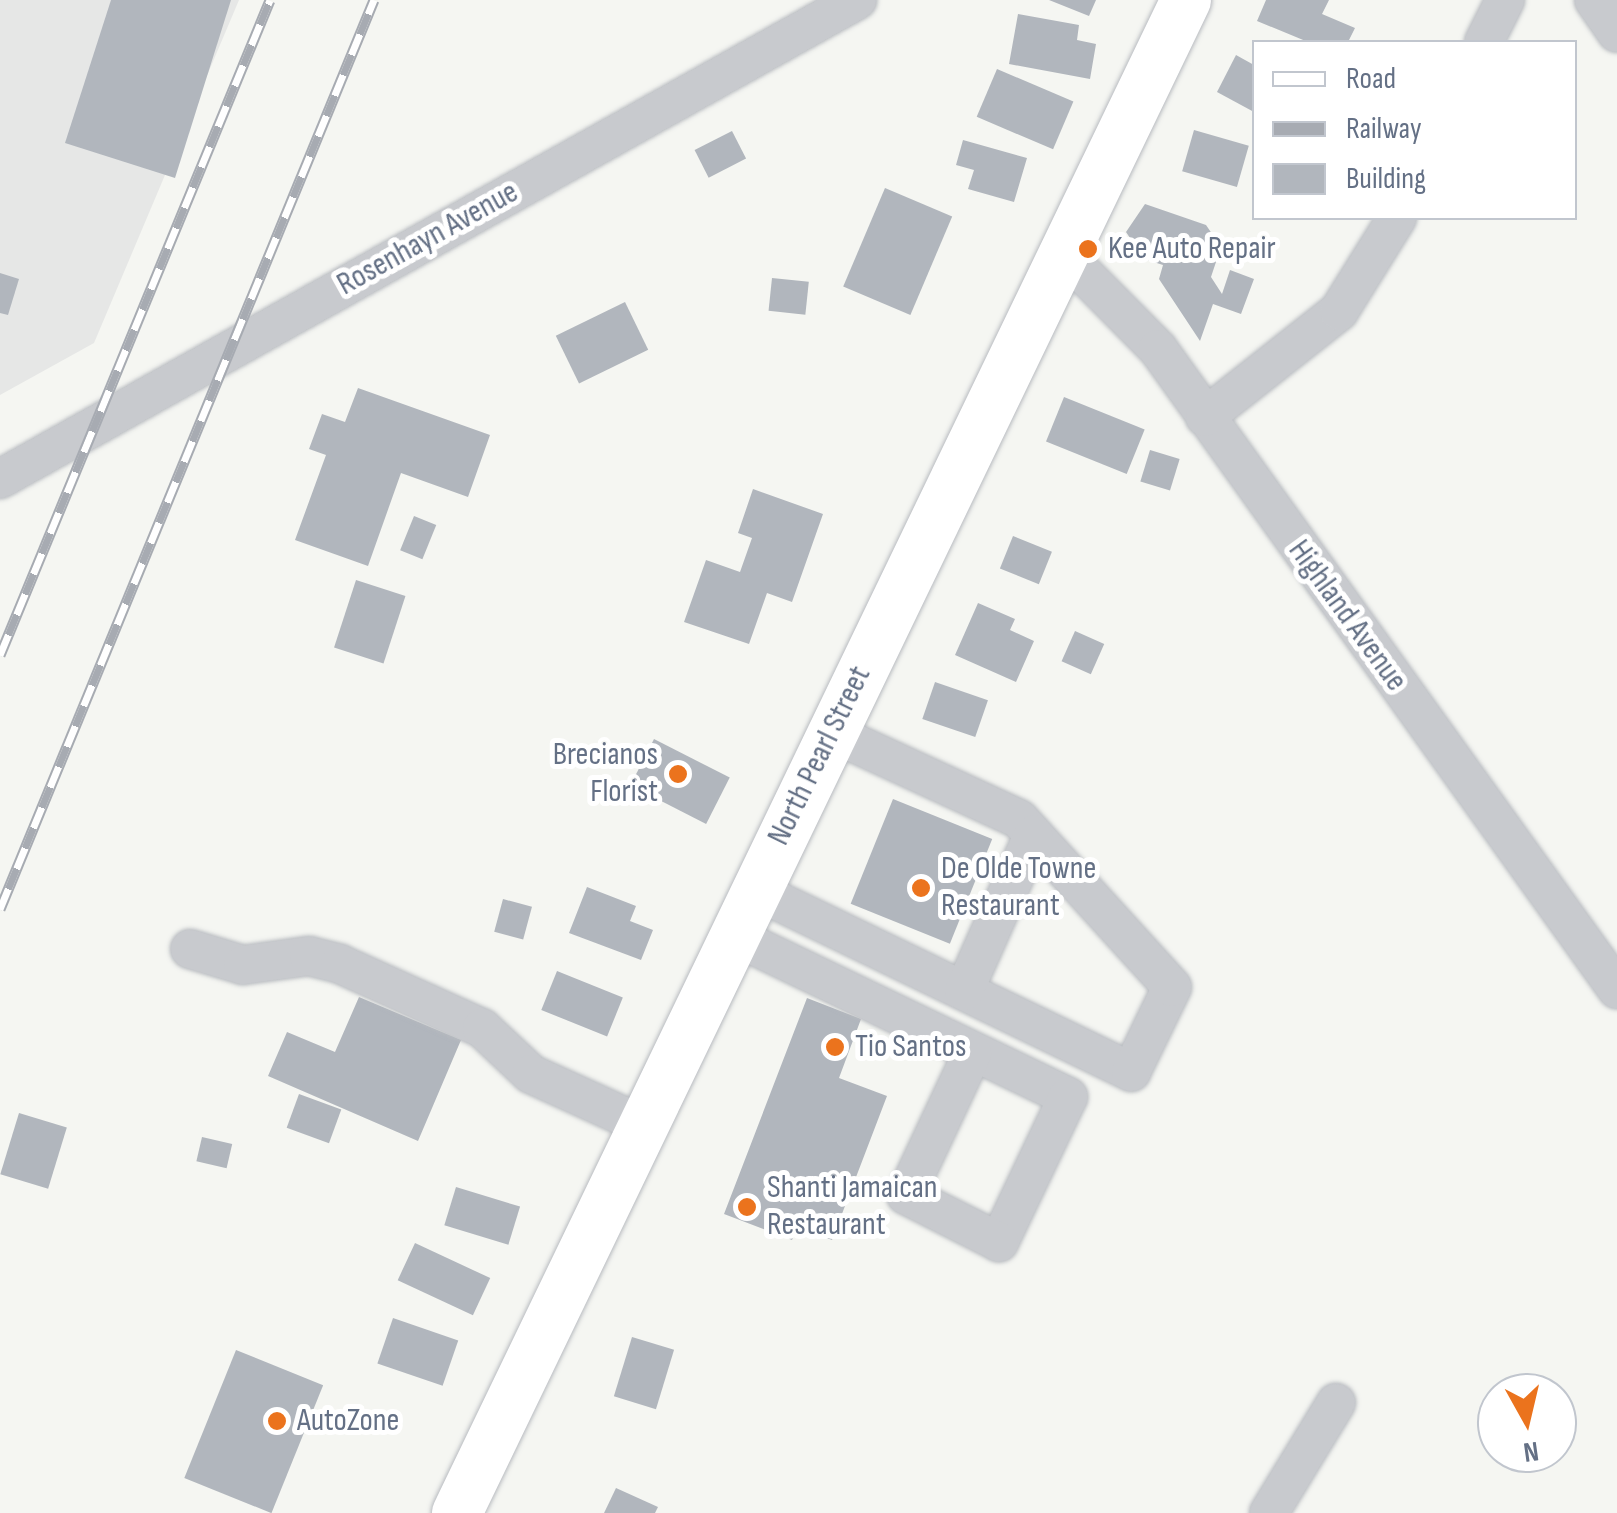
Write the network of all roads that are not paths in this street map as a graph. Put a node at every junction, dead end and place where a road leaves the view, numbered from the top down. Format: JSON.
{"nodes":[{"id":1,"x":857,"y":0,"type":"edge"},
{"id":2,"x":1186,"y":0,"type":"edge"},
{"id":3,"x":1504,"y":0,"type":"edge"},
{"id":4,"x":1594,"y":0,"type":"edge"},
{"id":5,"x":1617,"y":33,"type":"edge"},
{"id":6,"x":1485,"y":40,"type":"edge"},
{"id":7,"x":1396,"y":220,"type":"edge"},
{"id":8,"x":1065,"y":255,"type":"junction"},
{"id":9,"x":1204,"y":417,"type":"junction"},
{"id":10,"x":0,"y":479,"type":"edge"},
{"id":11,"x":831,"y":732,"type":"junction"},
{"id":12,"x":1033,"y":835,"type":"junction"},
{"id":13,"x":755,"y":890,"type":"junction"},
{"id":14,"x":734,"y":936,"type":"junction"},
{"id":15,"x":190,"y":949,"type":"dead end"},
{"id":16,"x":1617,"y":989,"type":"edge"},
{"id":17,"x":964,"y":991,"type":"junction"},
{"id":18,"x":972,"y":1054,"type":"junction"},
{"id":19,"x":643,"y":1125,"type":"junction"},
{"id":20,"x":1336,"y":1402,"type":"dead end"},
{"id":21,"x":457,"y":1513,"type":"edge"},
{"id":22,"x":1270,"y":1513,"type":"edge"}],
"edges":[{"from":1,"to":10,"type":"street","name":"Rosenhayn Avenue"},
{"from":2,"to":8,"type":"main road","name":"North Pearl Street"},
{"from":3,"to":6,"type":"street"},
{"from":4,"to":5,"type":"street"},
{"from":7,"to":9,"type":"street"},
{"from":8,"to":9,"type":"street","name":"Highland Avenue"},
{"from":8,"to":11,"type":"main road","name":"North Pearl Street"},
{"from":9,"to":16,"type":"street","name":"Highland Avenue"},
{"from":11,"to":12,"type":"street"},
{"from":11,"to":13,"type":"main road","name":"North Pearl Street"},
{"from":12,"to":17,"type":"street"},
{"from":12,"to":17,"type":"street"},
{"from":13,"to":14,"type":"main road","name":"North Pearl Street"},
{"from":13,"to":17,"type":"street"},
{"from":14,"to":18,"type":"street"},
{"from":14,"to":19,"type":"main road","name":"North Pearl Street"},
{"from":15,"to":19,"type":"street"},
{"from":18,"to":18,"type":"street"},
{"from":19,"to":21,"type":"main road","name":"North Pearl Street"},
{"from":20,"to":22,"type":"street"}]}
